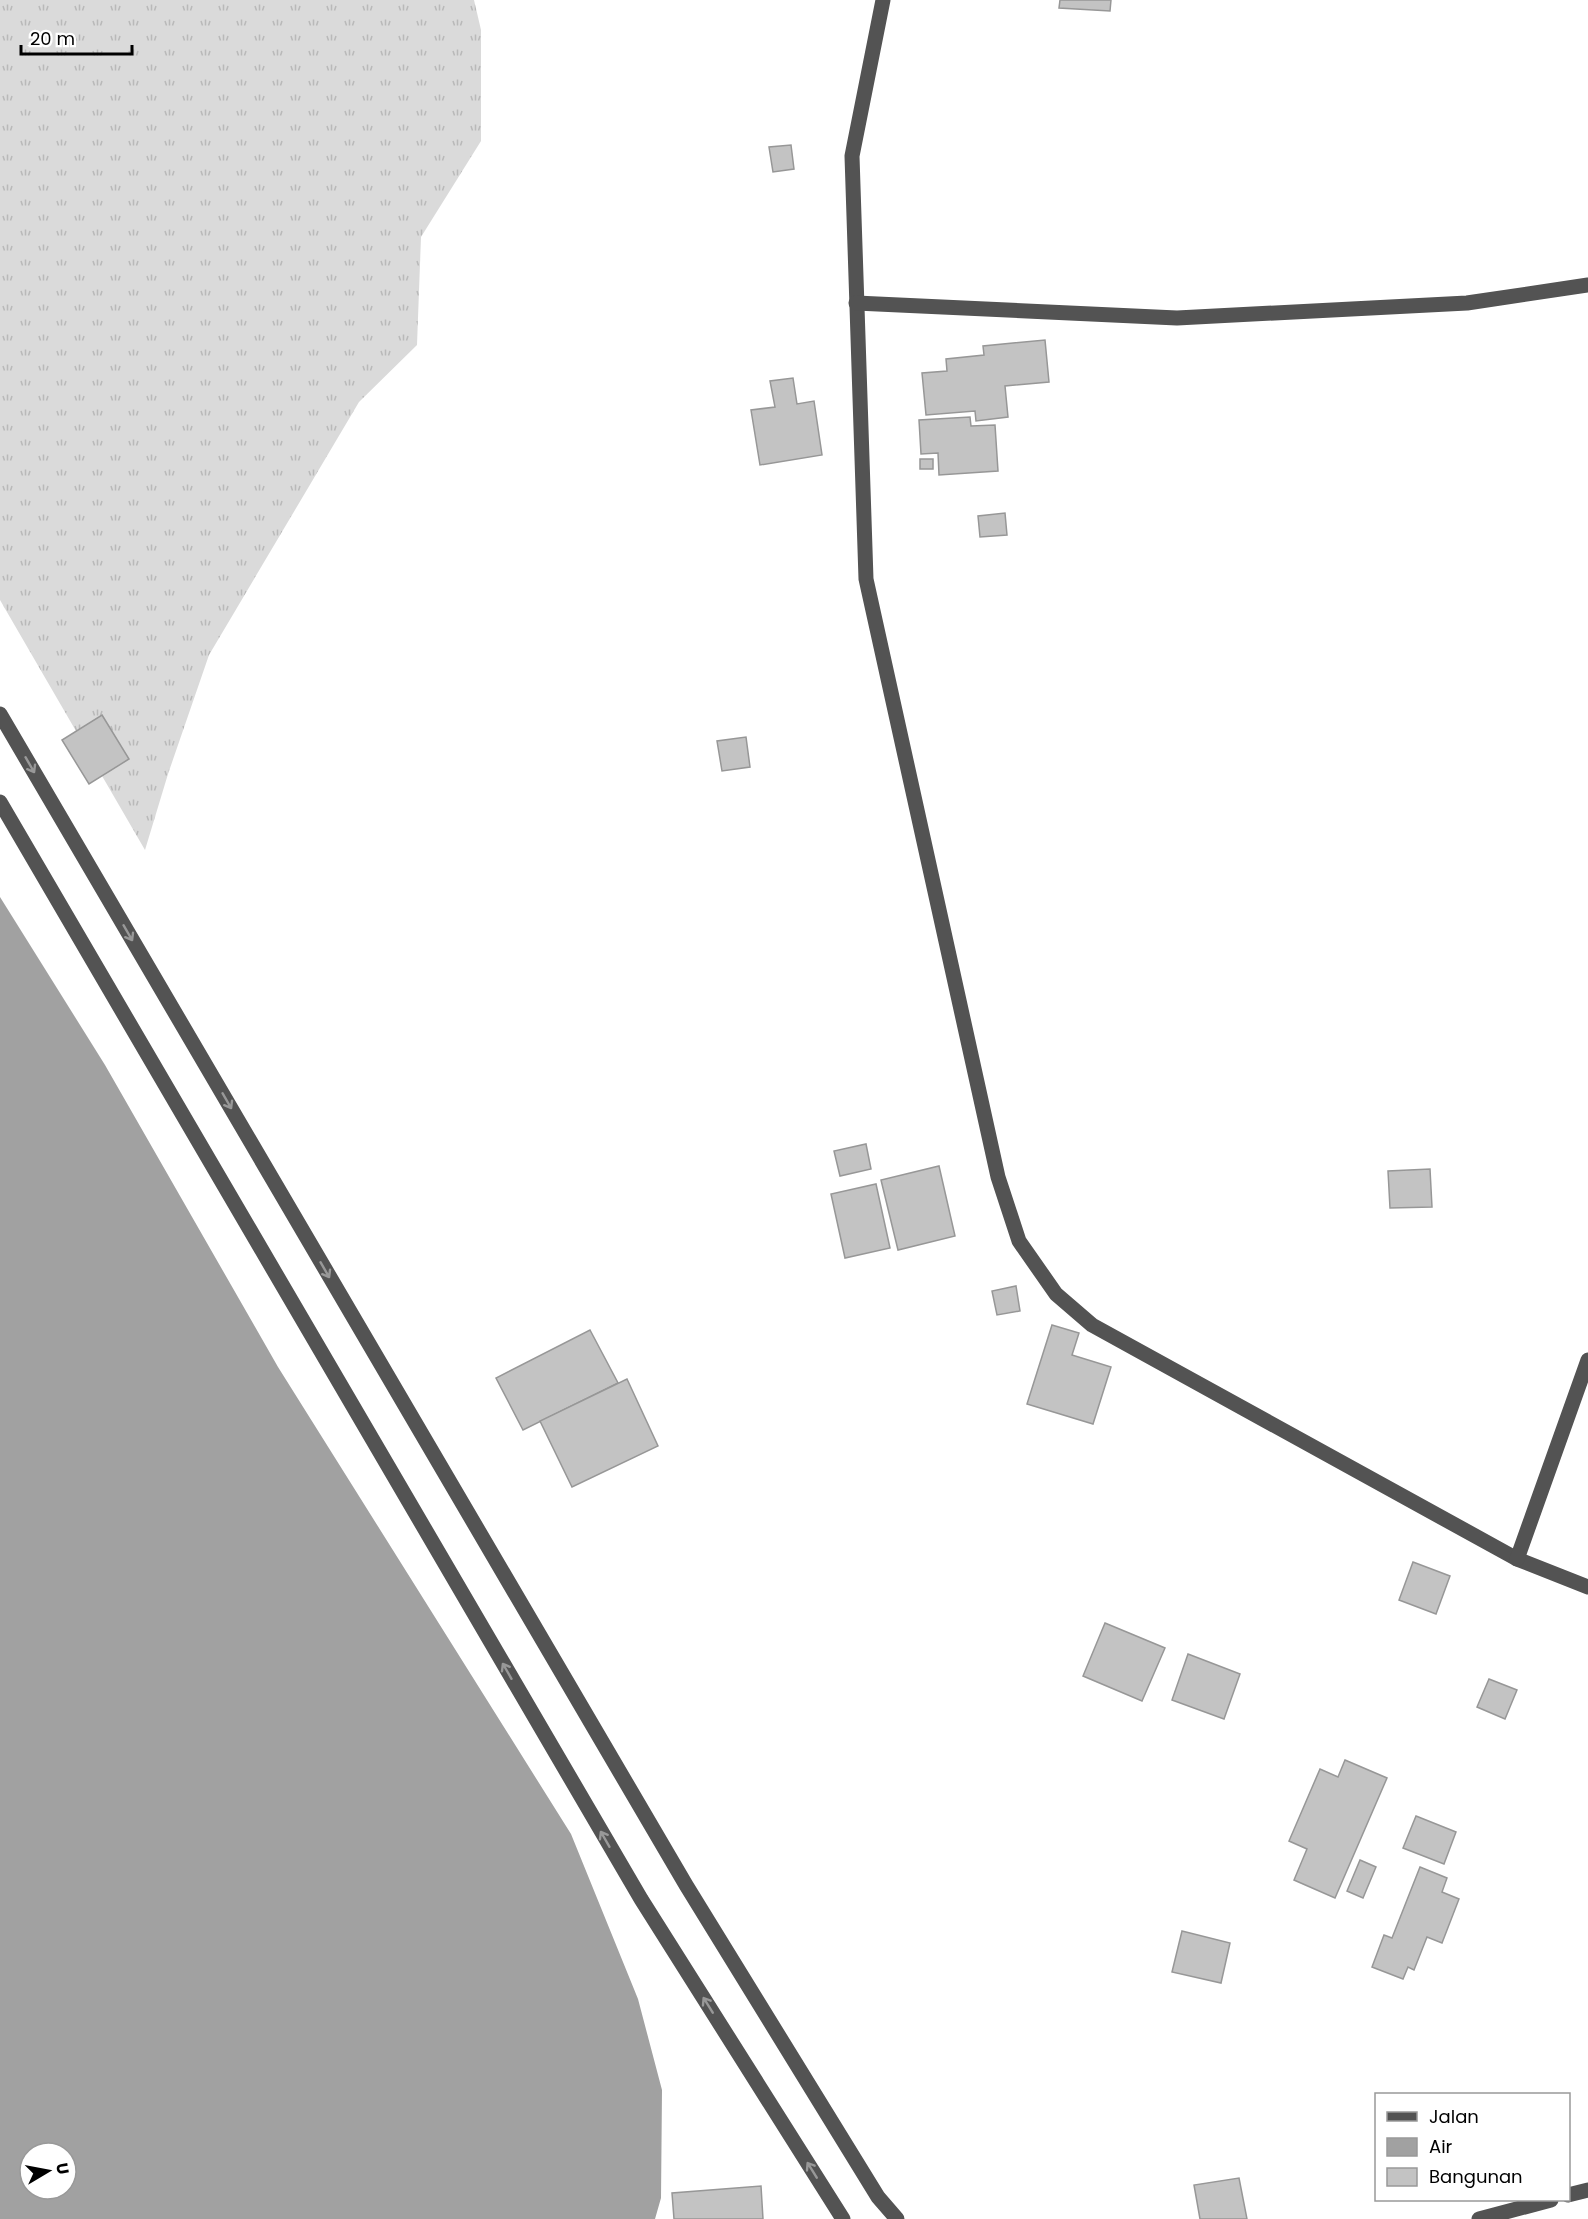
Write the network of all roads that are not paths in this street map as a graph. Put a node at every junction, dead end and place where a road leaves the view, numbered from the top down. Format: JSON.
{"nodes":[{"id":1,"x":883,"y":0,"type":"edge"},
{"id":2,"x":1588,"y":285,"type":"edge"},
{"id":3,"x":856,"y":303,"type":"junction"},
{"id":4,"x":0,"y":714,"type":"edge"},
{"id":5,"x":0,"y":802,"type":"edge"},
{"id":6,"x":1588,"y":1360,"type":"edge"},
{"id":7,"x":1517,"y":1559,"type":"junction"},
{"id":8,"x":1588,"y":1587,"type":"edge"},
{"id":9,"x":1588,"y":2190,"type":"edge"},
{"id":10,"x":1570,"y":2195,"type":"edge"},
{"id":11,"x":1544,"y":2201,"type":"edge"},
{"id":12,"x":843,"y":2219,"type":"edge"},
{"id":13,"x":897,"y":2219,"type":"edge"},
{"id":14,"x":1479,"y":2219,"type":"edge"}],
"edges":[{"from":1,"to":3,"type":"street"},
{"from":2,"to":3,"type":"street"},
{"from":3,"to":7,"type":"street"},
{"from":4,"to":13,"type":"street","one_way":true},
{"from":12,"to":5,"type":"street","one_way":true},
{"from":6,"to":7,"type":"street"},
{"from":7,"to":8,"type":"street"},
{"from":9,"to":10,"type":"street"},
{"from":11,"to":14,"type":"street"}]}
